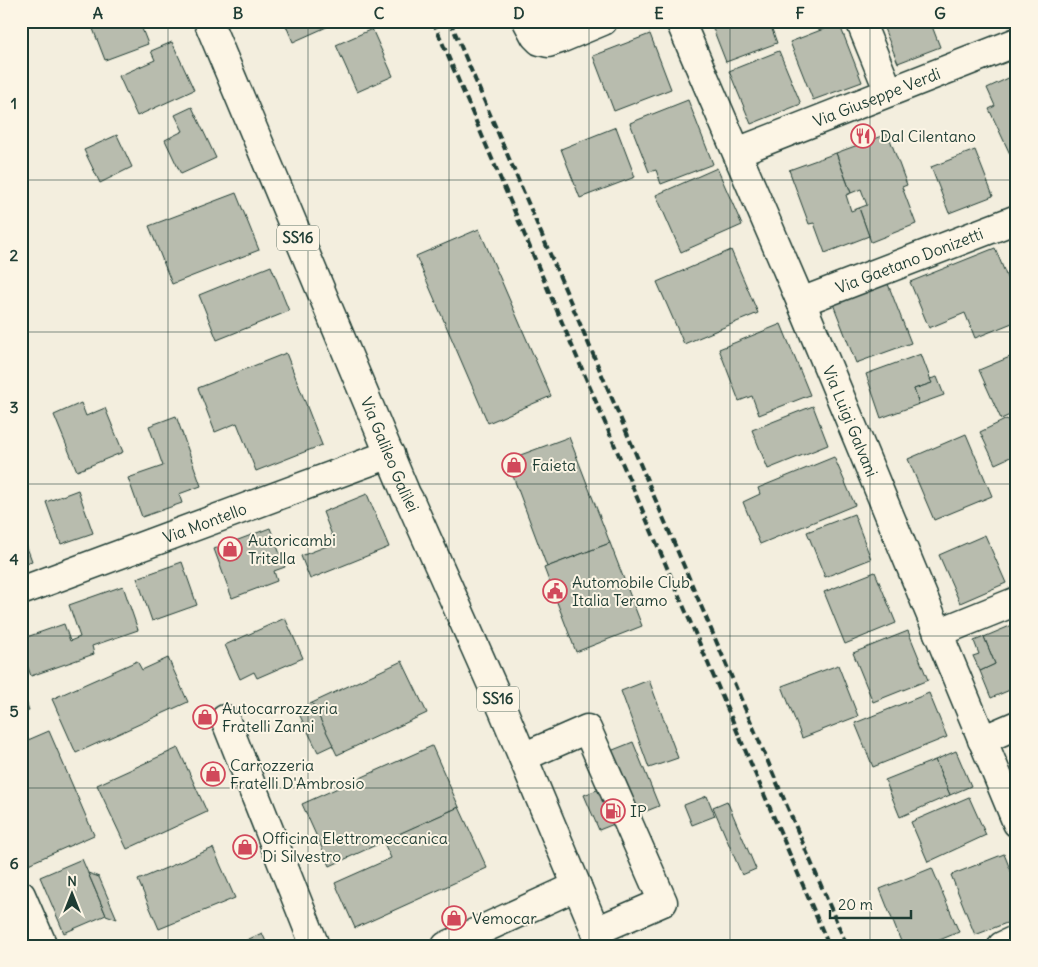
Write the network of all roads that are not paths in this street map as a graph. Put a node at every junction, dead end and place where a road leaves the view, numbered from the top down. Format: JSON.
{"nodes":[{"id":1,"x":208,"y":21,"type":"edge"},
{"id":2,"x":527,"y":21,"type":"edge"},
{"id":3,"x":603,"y":21,"type":"edge"},
{"id":4,"x":680,"y":21,"type":"edge"},
{"id":5,"x":860,"y":21,"type":"edge"},
{"id":6,"x":1017,"y":42,"type":"edge"},
{"id":7,"x":889,"y":92,"type":"junction"},
{"id":8,"x":737,"y":152,"type":"junction"},
{"id":9,"x":1017,"y":219,"type":"edge"},
{"id":10,"x":801,"y":302,"type":"junction"},
{"id":11,"x":390,"y":454,"type":"junction"},
{"id":12,"x":21,"y":591,"type":"edge"},
{"id":13,"x":1017,"y":601,"type":"edge"},
{"id":14,"x":938,"y":633,"type":"junction"},
{"id":15,"x":225,"y":719,"type":"dead end"},
{"id":16,"x":1017,"y":725,"type":"edge"},
{"id":17,"x":982,"y":740,"type":"junction"},
{"id":18,"x":523,"y":757,"type":"junction"},
{"id":19,"x":1017,"y":823,"type":"edge"},
{"id":20,"x":577,"y":886,"type":"junction"},
{"id":21,"x":21,"y":895,"type":"edge"},
{"id":22,"x":599,"y":938,"type":"edge"},
{"id":23,"x":1017,"y":939,"type":"edge"},
{"id":24,"x":43,"y":946,"type":"edge"},
{"id":25,"x":315,"y":946,"type":"edge"},
{"id":26,"x":446,"y":946,"type":"edge"},
{"id":27,"x":1002,"y":946,"type":"edge"}],
"edges":[{"from":1,"to":11,"type":"street","name":"Via Galileo Galilei","number":"SS16"},
{"from":2,"to":3,"type":"street"},
{"from":4,"to":8,"type":"street","name":"Via Luigi Galvani"},
{"from":5,"to":7,"type":"street"},
{"from":6,"to":7,"type":"street","name":"Via Giuseppe Verdi"},
{"from":7,"to":8,"type":"street","name":"Via Giuseppe Verdi"},
{"from":8,"to":10,"type":"street","name":"Via Luigi Galvani"},
{"from":9,"to":10,"type":"street","name":"Via Gaetano Donizetti"},
{"from":10,"to":14,"type":"street","name":"Via Luigi Galvani"},
{"from":11,"to":12,"type":"street","name":"Via Montello"},
{"from":11,"to":18,"type":"street","name":"Via Galileo Galilei","number":"SS16"},
{"from":13,"to":14,"type":"street"},
{"from":14,"to":17,"type":"street","name":"Via Luigi Galvani"},
{"from":15,"to":25,"type":"street"},
{"from":16,"to":17,"type":"street"},
{"from":17,"to":19,"type":"street","name":"Via Luigi Galvani"},
{"from":18,"to":20,"type":"street","name":"Via Galileo Galilei","number":"SS16"},
{"from":18,"to":22,"type":"street"},
{"from":20,"to":22,"type":"street","name":"Via Galileo Galilei","number":"SS16"},
{"from":20,"to":26,"type":"street"},
{"from":21,"to":24,"type":"street"},
{"from":23,"to":27,"type":"street"}]}
